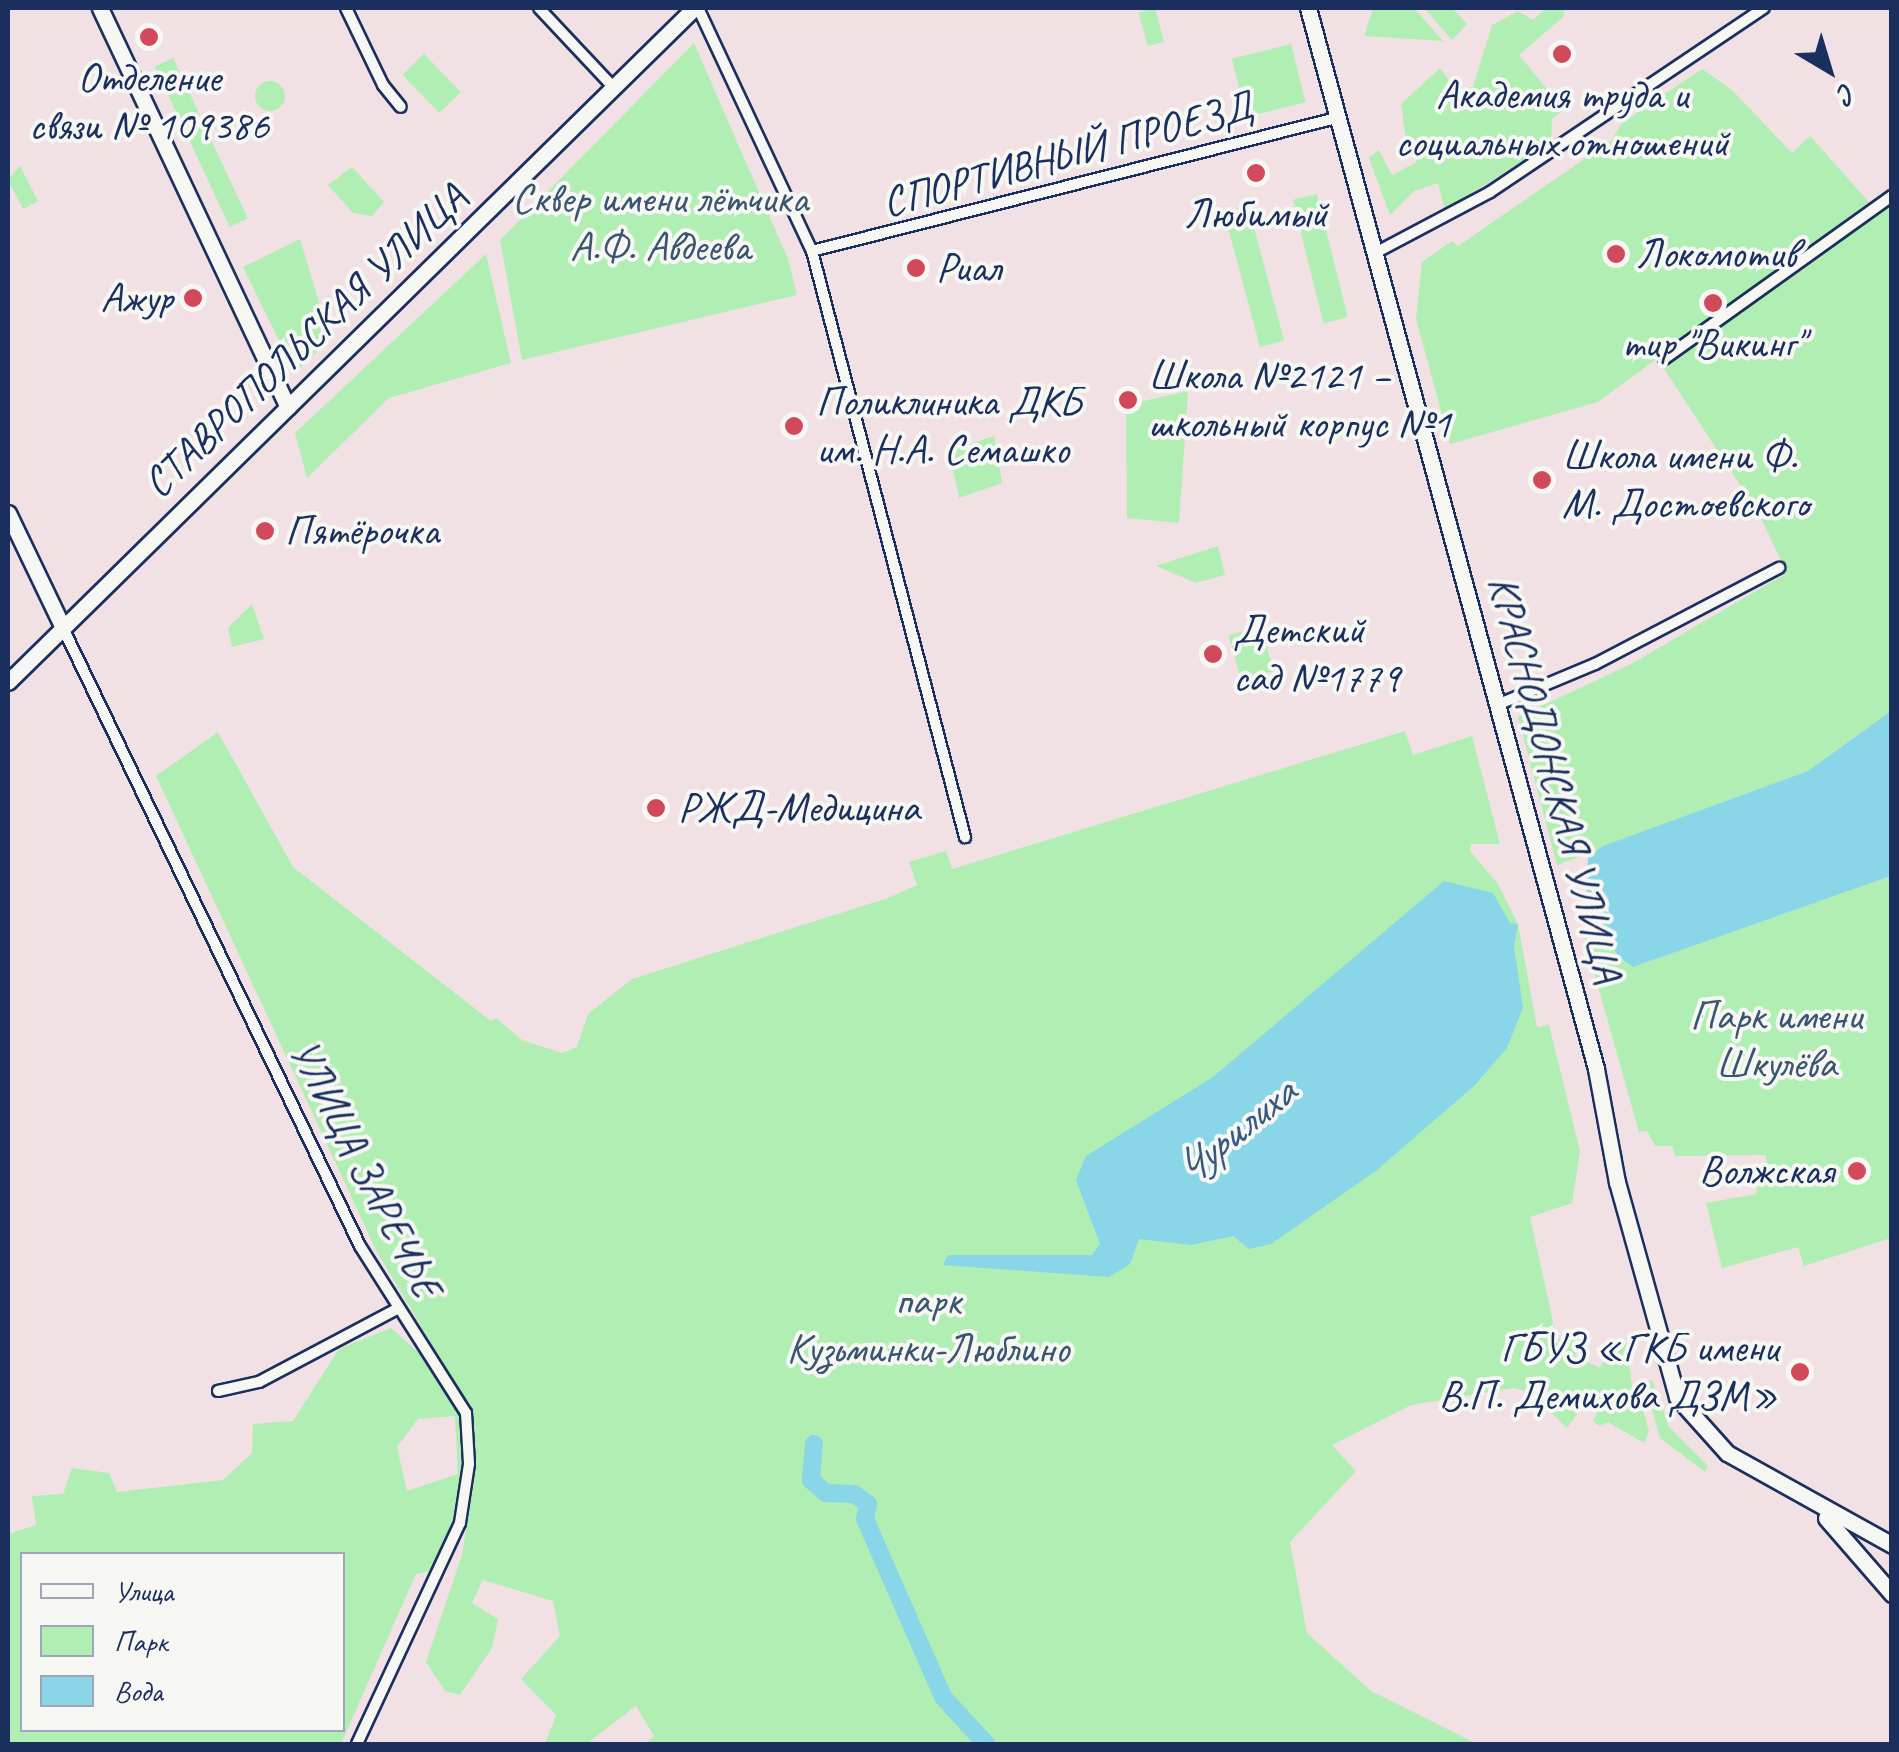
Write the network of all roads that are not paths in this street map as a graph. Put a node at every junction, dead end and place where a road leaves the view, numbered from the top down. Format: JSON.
{"nodes":[{"id":1,"x":100,"y":8,"type":"edge"},
{"id":2,"x":346,"y":8,"type":"edge"},
{"id":3,"x":539,"y":8,"type":"edge"},
{"id":4,"x":696,"y":8,"type":"edge"},
{"id":5,"x":1308,"y":8,"type":"edge"},
{"id":6,"x":1764,"y":8,"type":"edge"},
{"id":7,"x":614,"y":88,"type":"junction"},
{"id":8,"x":401,"y":108,"type":"dead end"},
{"id":9,"x":1336,"y":118,"type":"junction"},
{"id":10,"x":1892,"y":196,"type":"edge"},
{"id":11,"x":812,"y":251,"type":"junction"},
{"id":12,"x":1375,"y":254,"type":"junction"},
{"id":13,"x":1664,"y":358,"type":"dead end"},
{"id":14,"x":288,"y":407,"type":"junction"},
{"id":15,"x":8,"y":513,"type":"edge"},
{"id":16,"x":1779,"y":568,"type":"dead end"},
{"id":17,"x":63,"y":628,"type":"junction"},
{"id":18,"x":8,"y":682,"type":"edge"},
{"id":19,"x":1497,"y":705,"type":"junction"},
{"id":20,"x":965,"y":836,"type":"dead end"},
{"id":21,"x":396,"y":1309,"type":"junction"},
{"id":22,"x":218,"y":1392,"type":"dead end"},
{"id":23,"x":1816,"y":1508,"type":"junction"},
{"id":24,"x":1892,"y":1545,"type":"edge"},
{"id":25,"x":1892,"y":1594,"type":"edge"},
{"id":26,"x":357,"y":1744,"type":"edge"}],
"edges":[{"from":1,"to":14,"type":"main road"},
{"from":2,"to":8,"type":"street"},
{"from":3,"to":7,"type":"street"},
{"from":4,"to":7,"type":"main road","name":"СТАВРОПОЛЬСКАЯ УЛИЦА"},
{"from":4,"to":11,"type":"street"},
{"from":5,"to":9,"type":"main road","name":"КРАСНОДОНСКАЯ УЛИЦА"},
{"from":6,"to":12,"type":"street"},
{"from":7,"to":14,"type":"main road","name":"СТАВРОПОЛЬСКАЯ УЛИЦА"},
{"from":9,"to":11,"type":"street","name":"СПОРТИВНЫЙ ПРОЕЗД"},
{"from":9,"to":12,"type":"main road","name":"КРАСНОДОНСКАЯ УЛИЦА"},
{"from":10,"to":13,"type":"street"},
{"from":11,"to":20,"type":"street"},
{"from":12,"to":19,"type":"main road","name":"КРАСНОДОНСКАЯ УЛИЦА"},
{"from":14,"to":17,"type":"main road","name":"СТАВРОПОЛЬСКАЯ УЛИЦА"},
{"from":15,"to":17,"type":"main road"},
{"from":16,"to":19,"type":"street"},
{"from":17,"to":18,"type":"main road","name":"СТАВРОПОЛЬСКАЯ УЛИЦА"},
{"from":17,"to":21,"type":"street","name":"УЛИЦА ЗАРЕЧЬЕ"},
{"from":19,"to":23,"type":"main road","name":"КРАСНОДОНСКАЯ УЛИЦА"},
{"from":21,"to":22,"type":"street"},
{"from":21,"to":26,"type":"street","name":"УЛИЦА ЗАРЕЧЬЕ"},
{"from":23,"to":24,"type":"main road"},
{"from":23,"to":25,"type":"main road"}]}
